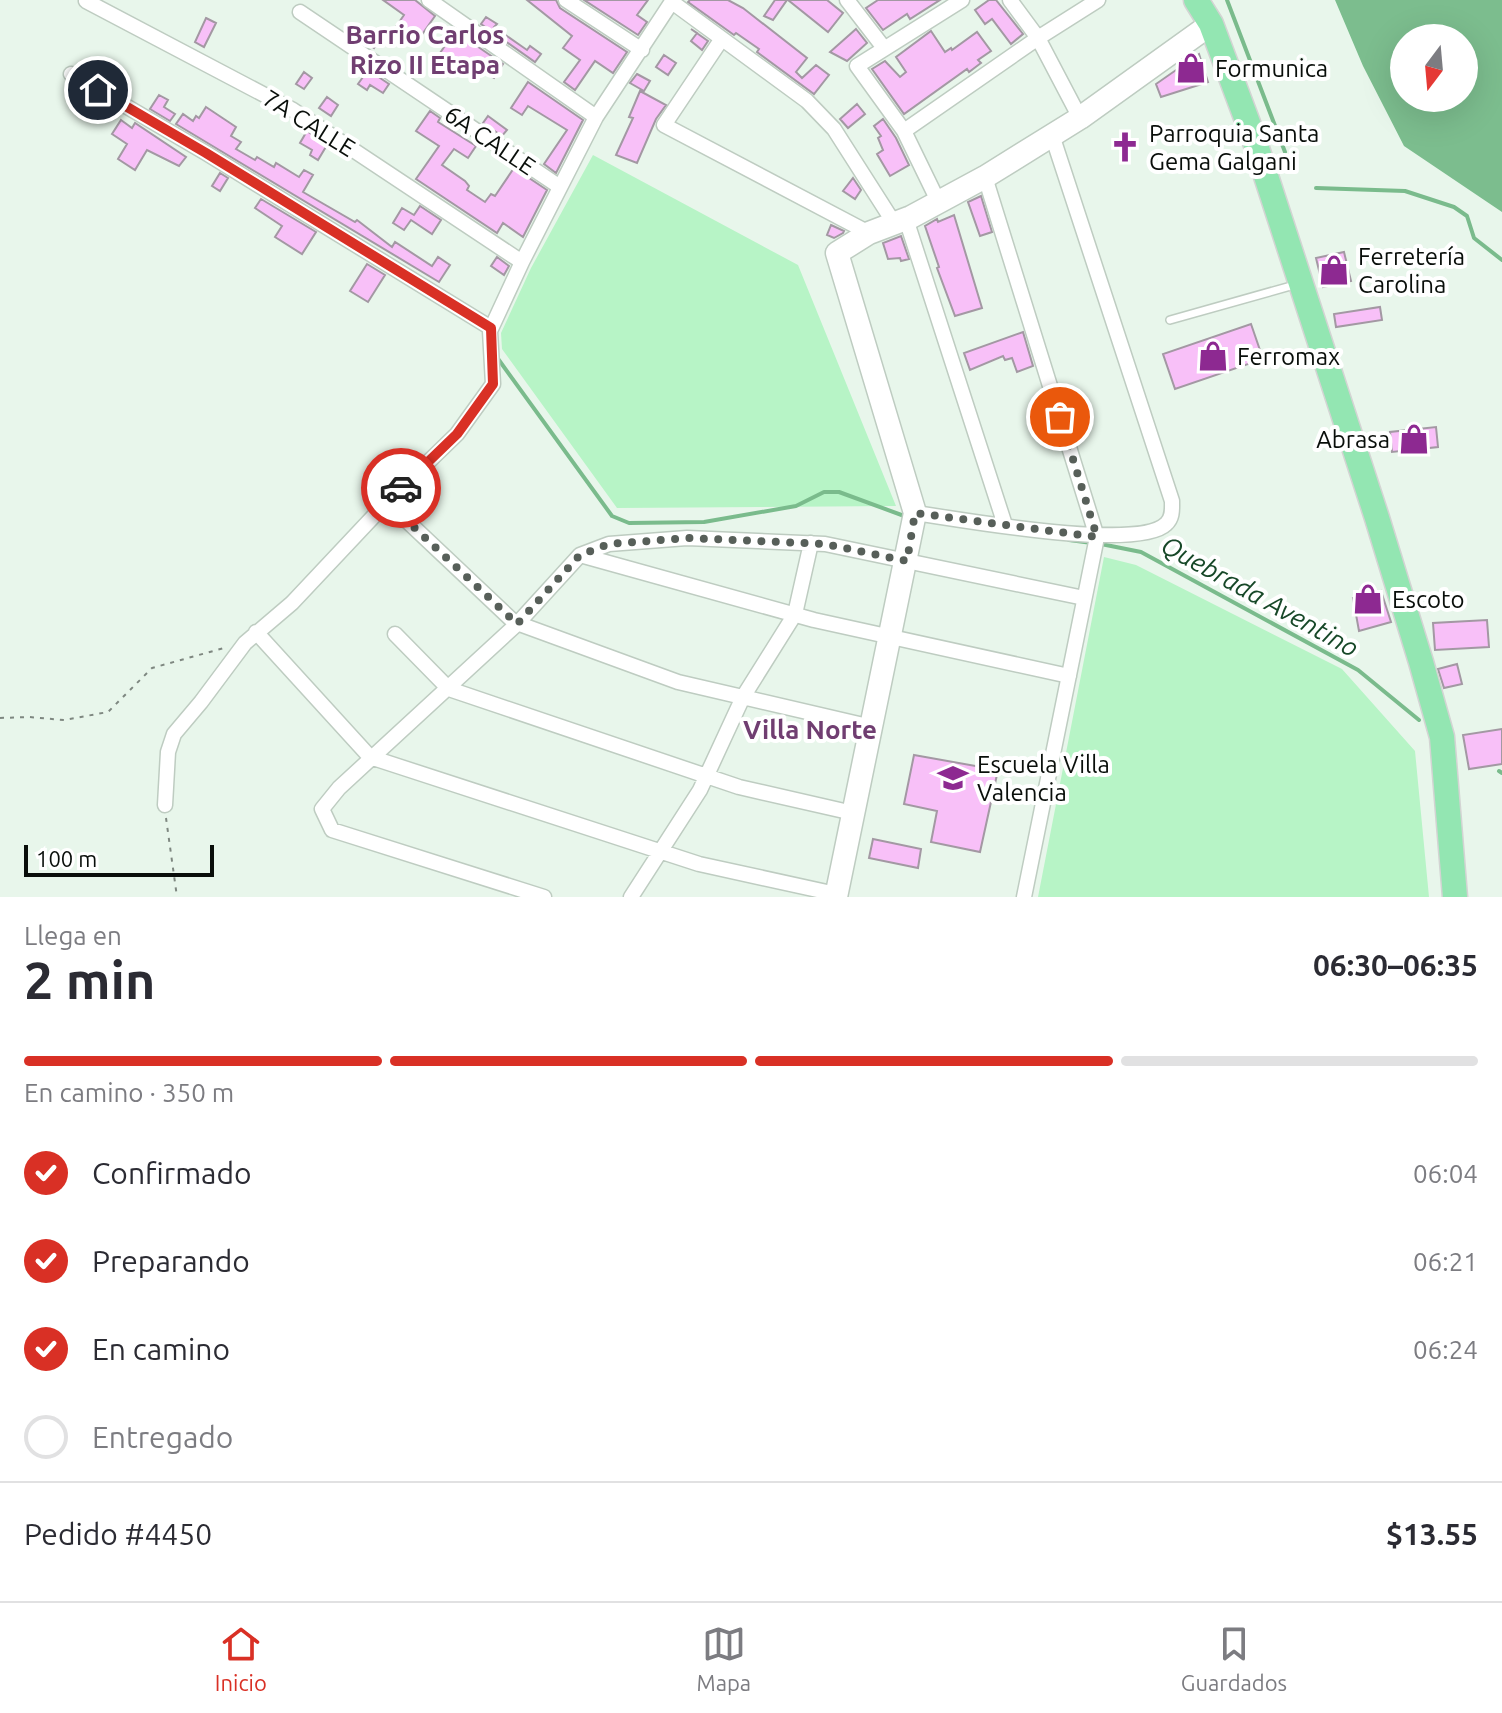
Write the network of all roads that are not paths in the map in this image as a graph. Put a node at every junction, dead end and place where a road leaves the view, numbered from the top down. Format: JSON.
{"nodes":[{"id":1,"x":429,"y":0,"type":"edge"},
{"id":2,"x":566,"y":0,"type":"edge"},
{"id":3,"x":847,"y":0,"type":"edge"},
{"id":4,"x":962,"y":0,"type":"edge"},
{"id":5,"x":1010,"y":0,"type":"edge"},
{"id":6,"x":1098,"y":0,"type":"edge"},
{"id":7,"x":1196,"y":0,"type":"edge"},
{"id":8,"x":86,"y":1,"type":"edge"},
{"id":9,"x":672,"y":1,"type":"edge"},
{"id":10,"x":943,"y":4,"type":"edge"},
{"id":11,"x":300,"y":12,"type":"dead end"},
{"id":12,"x":1211,"y":24,"type":"junction"},
{"id":13,"x":1038,"y":38,"type":"junction"},
{"id":14,"x":721,"y":40,"type":"junction"},
{"id":15,"x":884,"y":48,"type":"junction"},
{"id":16,"x":642,"y":50,"type":"junction"},
{"id":17,"x":71,"y":74,"type":"dead end"},
{"id":18,"x":596,"y":117,"type":"junction"},
{"id":19,"x":1080,"y":118,"type":"junction"},
{"id":20,"x":904,"y":131,"type":"junction"},
{"id":21,"x":1052,"y":135,"type":"junction"},
{"id":22,"x":985,"y":177,"type":"junction"},
{"id":23,"x":560,"y":187,"type":"junction"},
{"id":24,"x":939,"y":203,"type":"junction"},
{"id":25,"x":900,"y":221,"type":"junction"},
{"id":26,"x":869,"y":233,"type":"junction"},
{"id":27,"x":522,"y":262,"type":"junction"},
{"id":28,"x":1301,"y":283,"type":"junction"},
{"id":29,"x":1170,"y":320,"type":"dead end"},
{"id":30,"x":490,"y":331,"type":"junction"},
{"id":31,"x":387,"y":502,"type":"junction"},
{"id":32,"x":915,"y":513,"type":"junction"},
{"id":33,"x":1005,"y":525,"type":"junction"},
{"id":34,"x":1097,"y":537,"type":"junction"},
{"id":35,"x":811,"y":543,"type":"junction"},
{"id":36,"x":580,"y":555,"type":"junction"},
{"id":37,"x":907,"y":561,"type":"junction"},
{"id":38,"x":1084,"y":598,"type":"junction"},
{"id":39,"x":795,"y":614,"type":"junction"},
{"id":40,"x":517,"y":624,"type":"junction"},
{"id":41,"x":395,"y":634,"type":"dead end"},
{"id":42,"x":891,"y":636,"type":"junction"},
{"id":43,"x":250,"y":637,"type":"junction"},
{"id":44,"x":1069,"y":676,"type":"junction"},
{"id":45,"x":448,"y":688,"type":"junction"},
{"id":46,"x":743,"y":697,"type":"junction"},
{"id":47,"x":872,"y":727,"type":"junction"},
{"id":48,"x":372,"y":758,"type":"junction"},
{"id":49,"x":706,"y":776,"type":"junction"},
{"id":50,"x":165,"y":805,"type":"road end"},
{"id":51,"x":853,"y":813,"type":"junction"},
{"id":52,"x":660,"y":852,"type":"junction"},
{"id":53,"x":836,"y":896,"type":"edge"},
{"id":54,"x":544,"y":897,"type":"edge"},
{"id":55,"x":631,"y":897,"type":"edge"},
{"id":56,"x":1024,"y":897,"type":"edge"},
{"id":57,"x":1455,"y":897,"type":"edge"}],
"edges":[{"from":1,"to":18,"type":"street"},
{"from":2,"to":16,"type":"street"},
{"from":3,"to":15,"type":"street"},
{"from":4,"to":10,"type":"street"},
{"from":5,"to":13,"type":"street"},
{"from":6,"to":13,"type":"street"},
{"from":7,"to":12,"type":"main road"},
{"from":8,"to":27,"type":"street","name":"7A CALLE"},
{"from":9,"to":14,"type":"street"},
{"from":9,"to":16,"type":"street"},
{"from":10,"to":15,"type":"street"},
{"from":11,"to":23,"type":"street","name":"6A CALLE"},
{"from":12,"to":19,"type":"street"},
{"from":12,"to":28,"type":"main road"},
{"from":13,"to":19,"type":"street"},
{"from":13,"to":20,"type":"street"},
{"from":14,"to":25,"type":"street"},
{"from":14,"to":26,"type":"street"},
{"from":15,"to":20,"type":"street"},
{"from":16,"to":18,"type":"street"},
{"from":17,"to":30,"type":"street"},
{"from":18,"to":23,"type":"street"},
{"from":19,"to":21,"type":"street"},
{"from":20,"to":24,"type":"street"},
{"from":21,"to":22,"type":"street"},
{"from":21,"to":34,"type":"street"},
{"from":22,"to":24,"type":"street"},
{"from":22,"to":34,"type":"street"},
{"from":23,"to":27,"type":"street"},
{"from":24,"to":25,"type":"street"},
{"from":25,"to":26,"type":"street"},
{"from":25,"to":33,"type":"street"},
{"from":26,"to":32,"type":"street"},
{"from":27,"to":30,"type":"street"},
{"from":28,"to":29,"type":"lane"},
{"from":28,"to":57,"type":"main road"},
{"from":30,"to":31,"type":"street"},
{"from":31,"to":40,"type":"street"},
{"from":31,"to":43,"type":"street"},
{"from":32,"to":33,"type":"street"},
{"from":32,"to":37,"type":"street"},
{"from":33,"to":34,"type":"street"},
{"from":34,"to":38,"type":"street"},
{"from":35,"to":36,"type":"street"},
{"from":35,"to":37,"type":"street"},
{"from":35,"to":39,"type":"street"},
{"from":36,"to":39,"type":"street"},
{"from":36,"to":40,"type":"street"},
{"from":37,"to":38,"type":"street"},
{"from":37,"to":42,"type":"street"},
{"from":38,"to":44,"type":"street"},
{"from":39,"to":42,"type":"street"},
{"from":39,"to":46,"type":"street"},
{"from":40,"to":45,"type":"street"},
{"from":40,"to":46,"type":"street"},
{"from":41,"to":45,"type":"street"},
{"from":42,"to":44,"type":"street"},
{"from":42,"to":47,"type":"street"},
{"from":43,"to":48,"type":"street"},
{"from":43,"to":50,"type":"street"},
{"from":44,"to":56,"type":"street"},
{"from":45,"to":48,"type":"street"},
{"from":45,"to":49,"type":"street"},
{"from":46,"to":47,"type":"street"},
{"from":46,"to":49,"type":"street"},
{"from":47,"to":51,"type":"street"},
{"from":48,"to":52,"type":"street"},
{"from":48,"to":54,"type":"street"},
{"from":49,"to":51,"type":"street"},
{"from":49,"to":52,"type":"street"},
{"from":51,"to":53,"type":"street"},
{"from":52,"to":53,"type":"street"},
{"from":52,"to":55,"type":"street"}]}
